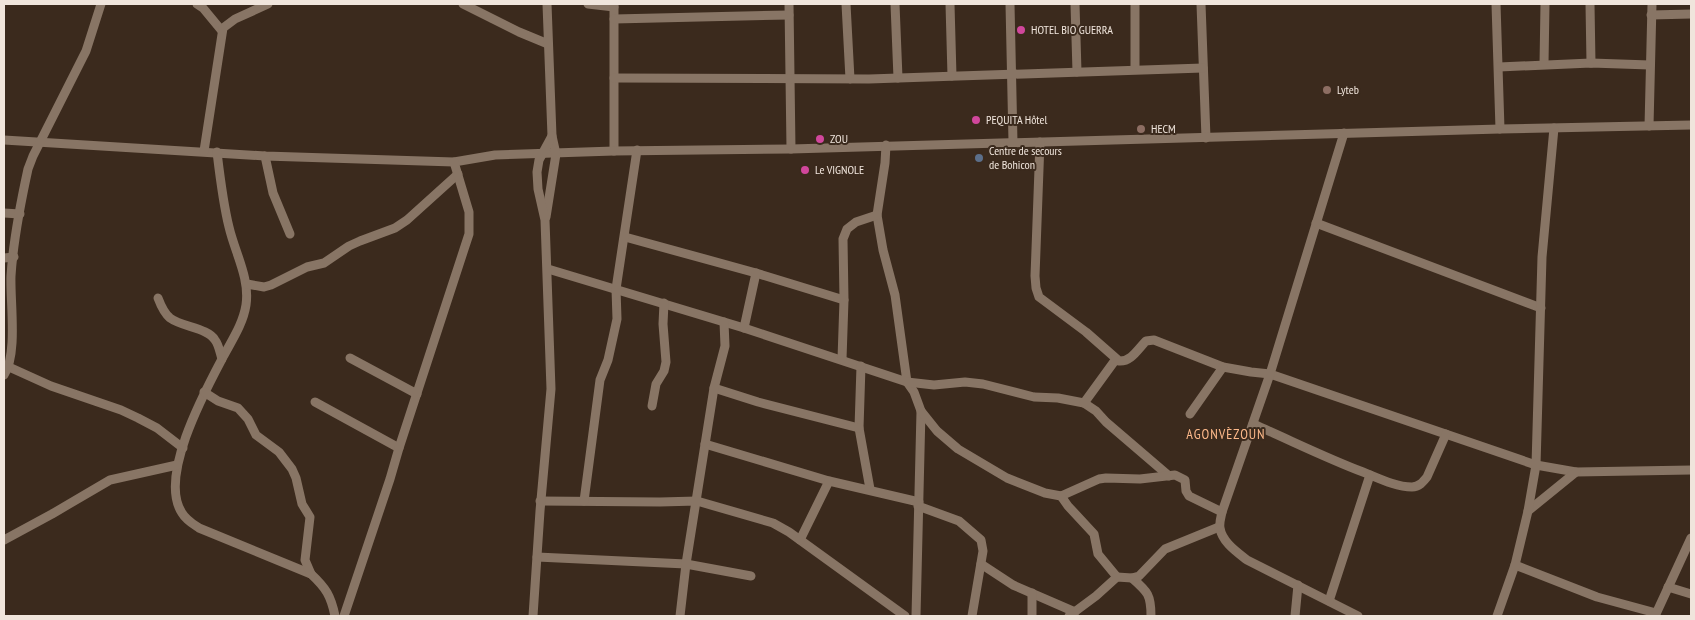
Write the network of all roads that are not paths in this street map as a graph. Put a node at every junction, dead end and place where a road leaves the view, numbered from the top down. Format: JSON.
{"nodes":[{"id":1,"x":102,"y":4,"type":"edge"},
{"id":2,"x":197,"y":4,"type":"edge"},
{"id":3,"x":268,"y":4,"type":"edge"},
{"id":4,"x":463,"y":4,"type":"edge"},
{"id":5,"x":588,"y":4,"type":"edge"},
{"id":6,"x":789,"y":4,"type":"edge"},
{"id":7,"x":846,"y":4,"type":"edge"},
{"id":8,"x":895,"y":4,"type":"edge"},
{"id":9,"x":950,"y":4,"type":"edge"},
{"id":10,"x":1010,"y":4,"type":"edge"},
{"id":11,"x":1075,"y":4,"type":"edge"},
{"id":12,"x":1135,"y":4,"type":"edge"},
{"id":13,"x":1201,"y":4,"type":"edge"},
{"id":14,"x":1496,"y":4,"type":"edge"},
{"id":15,"x":1545,"y":4,"type":"edge"},
{"id":16,"x":1590,"y":4,"type":"edge"},
{"id":17,"x":1652,"y":4,"type":"edge"},
{"id":18,"x":548,"y":5,"type":"edge"},
{"id":19,"x":614,"y":5,"type":"edge"},
{"id":20,"x":1691,"y":14,"type":"edge"},
{"id":21,"x":790,"y":15,"type":"junction"},
{"id":22,"x":1651,"y":15,"type":"junction"},
{"id":23,"x":614,"y":19,"type":"junction"},
{"id":24,"x":222,"y":31,"type":"junction"},
{"id":25,"x":548,"y":44,"type":"junction"},
{"id":26,"x":1591,"y":63,"type":"junction"},
{"id":27,"x":1544,"y":64,"type":"junction"},
{"id":28,"x":1650,"y":65,"type":"junction"},
{"id":29,"x":1499,"y":67,"type":"junction"},
{"id":30,"x":1202,"y":68,"type":"junction"},
{"id":31,"x":1136,"y":70,"type":"junction"},
{"id":32,"x":1077,"y":72,"type":"junction"},
{"id":33,"x":1012,"y":75,"type":"junction"},
{"id":34,"x":952,"y":76,"type":"junction"},
{"id":35,"x":614,"y":78,"type":"junction"},
{"id":36,"x":850,"y":78,"type":"junction"},
{"id":37,"x":898,"y":78,"type":"junction"},
{"id":38,"x":790,"y":79,"type":"junction"},
{"id":39,"x":1691,"y":125,"type":"edge"},
{"id":40,"x":1649,"y":126,"type":"junction"},
{"id":41,"x":1500,"y":128,"type":"junction"},
{"id":42,"x":1554,"y":128,"type":"junction"},
{"id":43,"x":1344,"y":133,"type":"junction"},
{"id":44,"x":552,"y":136,"type":"junction"},
{"id":45,"x":1206,"y":138,"type":"junction"},
{"id":46,"x":4,"y":140,"type":"edge"},
{"id":47,"x":1013,"y":142,"type":"junction"},
{"id":48,"x":1040,"y":142,"type":"junction"},
{"id":49,"x":39,"y":143,"type":"junction"},
{"id":50,"x":886,"y":145,"type":"junction"},
{"id":51,"x":791,"y":149,"type":"junction"},
{"id":52,"x":637,"y":150,"type":"junction"},
{"id":53,"x":204,"y":151,"type":"junction"},
{"id":54,"x":614,"y":151,"type":"junction"},
{"id":55,"x":217,"y":152,"type":"junction"},
{"id":56,"x":542,"y":154,"type":"junction"},
{"id":57,"x":556,"y":154,"type":"junction"},
{"id":58,"x":265,"y":156,"type":"junction"},
{"id":59,"x":454,"y":162,"type":"junction"},
{"id":60,"x":458,"y":174,"type":"junction"},
{"id":61,"x":4,"y":213,"type":"edge"},
{"id":62,"x":20,"y":214,"type":"junction"},
{"id":63,"x":877,"y":215,"type":"junction"},
{"id":64,"x":545,"y":220,"type":"junction"},
{"id":65,"x":1316,"y":223,"type":"junction"},
{"id":66,"x":290,"y":234,"type":"dead end"},
{"id":67,"x":625,"y":237,"type":"junction"},
{"id":68,"x":4,"y":258,"type":"edge"},
{"id":69,"x":14,"y":258,"type":"junction"},
{"id":70,"x":548,"y":269,"type":"junction"},
{"id":71,"x":756,"y":273,"type":"junction"},
{"id":72,"x":247,"y":284,"type":"junction"},
{"id":73,"x":616,"y":289,"type":"junction"},
{"id":74,"x":158,"y":298,"type":"dead end"},
{"id":75,"x":844,"y":300,"type":"junction"},
{"id":76,"x":664,"y":303,"type":"junction"},
{"id":77,"x":7,"y":304,"type":"edge"},
{"id":78,"x":1541,"y":308,"type":"junction"},
{"id":79,"x":724,"y":322,"type":"junction"},
{"id":80,"x":744,"y":328,"type":"junction"},
{"id":81,"x":350,"y":358,"type":"dead end"},
{"id":82,"x":222,"y":359,"type":"junction"},
{"id":83,"x":842,"y":359,"type":"junction"},
{"id":84,"x":1116,"y":359,"type":"junction"},
{"id":85,"x":9,"y":366,"type":"junction"},
{"id":86,"x":861,"y":366,"type":"junction"},
{"id":87,"x":1223,"y":367,"type":"junction"},
{"id":88,"x":1270,"y":374,"type":"junction"},
{"id":89,"x":4,"y":375,"type":"edge"},
{"id":90,"x":907,"y":382,"type":"junction"},
{"id":91,"x":714,"y":388,"type":"junction"},
{"id":92,"x":204,"y":392,"type":"junction"},
{"id":93,"x":416,"y":394,"type":"junction"},
{"id":94,"x":315,"y":402,"type":"dead end"},
{"id":95,"x":1084,"y":403,"type":"junction"},
{"id":96,"x":652,"y":406,"type":"dead end"},
{"id":97,"x":921,"y":411,"type":"junction"},
{"id":98,"x":1190,"y":414,"type":"dead end"},
{"id":99,"x":1253,"y":424,"type":"junction"},
{"id":100,"x":859,"y":428,"type":"junction"},
{"id":101,"x":1446,"y":434,"type":"junction"},
{"id":102,"x":705,"y":444,"type":"junction"},
{"id":103,"x":183,"y":448,"type":"junction"},
{"id":104,"x":399,"y":448,"type":"junction"},
{"id":105,"x":177,"y":465,"type":"junction"},
{"id":106,"x":1536,"y":465,"type":"junction"},
{"id":107,"x":1691,"y":470,"type":"edge"},
{"id":108,"x":1576,"y":472,"type":"junction"},
{"id":109,"x":1370,"y":475,"type":"junction"},
{"id":110,"x":1169,"y":476,"type":"junction"},
{"id":111,"x":829,"y":481,"type":"junction"},
{"id":112,"x":870,"y":490,"type":"junction"},
{"id":113,"x":1061,"y":496,"type":"junction"},
{"id":114,"x":540,"y":501,"type":"junction"},
{"id":115,"x":584,"y":501,"type":"junction"},
{"id":116,"x":697,"y":501,"type":"junction"},
{"id":117,"x":919,"y":504,"type":"junction"},
{"id":118,"x":1528,"y":511,"type":"junction"},
{"id":119,"x":1222,"y":512,"type":"junction"},
{"id":120,"x":1219,"y":528,"type":"junction"},
{"id":121,"x":1691,"y":538,"type":"edge"},
{"id":122,"x":4,"y":540,"type":"edge"},
{"id":123,"x":800,"y":540,"type":"junction"},
{"id":124,"x":537,"y":557,"type":"junction"},
{"id":125,"x":686,"y":564,"type":"junction"},
{"id":126,"x":981,"y":564,"type":"junction"},
{"id":127,"x":1515,"y":565,"type":"junction"},
{"id":128,"x":311,"y":574,"type":"junction"},
{"id":129,"x":751,"y":576,"type":"dead end"},
{"id":130,"x":1117,"y":577,"type":"junction"},
{"id":131,"x":1132,"y":578,"type":"junction"},
{"id":132,"x":1298,"y":585,"type":"junction"},
{"id":133,"x":1668,"y":587,"type":"junction"},
{"id":134,"x":1032,"y":594,"type":"junction"},
{"id":135,"x":1691,"y":594,"type":"edge"},
{"id":136,"x":1329,"y":601,"type":"junction"},
{"id":137,"x":1072,"y":614,"type":"edge"},
{"id":138,"x":1656,"y":614,"type":"edge"},
{"id":139,"x":335,"y":616,"type":"edge"},
{"id":140,"x":344,"y":616,"type":"edge"},
{"id":141,"x":533,"y":616,"type":"edge"},
{"id":142,"x":680,"y":616,"type":"edge"},
{"id":143,"x":905,"y":616,"type":"edge"},
{"id":144,"x":916,"y":616,"type":"edge"},
{"id":145,"x":972,"y":616,"type":"edge"},
{"id":146,"x":1032,"y":616,"type":"edge"},
{"id":147,"x":1151,"y":616,"type":"edge"},
{"id":148,"x":1295,"y":616,"type":"edge"},
{"id":149,"x":1358,"y":616,"type":"edge"},
{"id":150,"x":1497,"y":616,"type":"edge"}],
"edges":[{"from":1,"to":49,"type":"street"},
{"from":2,"to":24,"type":"street"},
{"from":3,"to":24,"type":"street"},
{"from":4,"to":25,"type":"street"},
{"from":5,"to":19,"type":"street"},
{"from":6,"to":21,"type":"street"},
{"from":7,"to":36,"type":"street"},
{"from":8,"to":37,"type":"street"},
{"from":9,"to":34,"type":"street"},
{"from":10,"to":33,"type":"street"},
{"from":11,"to":32,"type":"street"},
{"from":12,"to":31,"type":"street"},
{"from":13,"to":30,"type":"street"},
{"from":14,"to":29,"type":"street"},
{"from":15,"to":27,"type":"street"},
{"from":16,"to":26,"type":"street"},
{"from":17,"to":22,"type":"street"},
{"from":18,"to":25,"type":"street"},
{"from":19,"to":23,"type":"street"},
{"from":20,"to":22,"type":"street"},
{"from":21,"to":23,"type":"street"},
{"from":21,"to":38,"type":"street"},
{"from":22,"to":28,"type":"street"},
{"from":23,"to":35,"type":"street"},
{"from":24,"to":53,"type":"street"},
{"from":25,"to":44,"type":"street"},
{"from":26,"to":27,"type":"street"},
{"from":26,"to":28,"type":"street"},
{"from":27,"to":29,"type":"street"},
{"from":28,"to":40,"type":"street"},
{"from":29,"to":41,"type":"street"},
{"from":30,"to":31,"type":"street"},
{"from":30,"to":45,"type":"street"},
{"from":31,"to":32,"type":"street"},
{"from":32,"to":33,"type":"street"},
{"from":33,"to":34,"type":"street"},
{"from":33,"to":47,"type":"street"},
{"from":34,"to":37,"type":"street"},
{"from":35,"to":38,"type":"street"},
{"from":35,"to":54,"type":"street"},
{"from":36,"to":37,"type":"street"},
{"from":36,"to":38,"type":"street"},
{"from":38,"to":51,"type":"street"},
{"from":39,"to":40,"type":"street"},
{"from":40,"to":42,"type":"street"},
{"from":41,"to":42,"type":"street"},
{"from":41,"to":43,"type":"street"},
{"from":42,"to":78,"type":"street"},
{"from":43,"to":45,"type":"street"},
{"from":43,"to":65,"type":"street"},
{"from":44,"to":56,"type":"street"},
{"from":44,"to":57,"type":"street"},
{"from":45,"to":48,"type":"street"},
{"from":46,"to":49,"type":"street"},
{"from":47,"to":48,"type":"street"},
{"from":47,"to":50,"type":"street"},
{"from":48,"to":84,"type":"street"},
{"from":49,"to":53,"type":"street"},
{"from":49,"to":62,"type":"street"},
{"from":50,"to":51,"type":"street"},
{"from":50,"to":63,"type":"street"},
{"from":51,"to":52,"type":"street"},
{"from":52,"to":54,"type":"street"},
{"from":52,"to":67,"type":"street"},
{"from":53,"to":55,"type":"street"},
{"from":54,"to":57,"type":"street"},
{"from":55,"to":58,"type":"street"},
{"from":55,"to":72,"type":"street"},
{"from":56,"to":57,"type":"street"},
{"from":56,"to":59,"type":"street"},
{"from":56,"to":64,"type":"street"},
{"from":57,"to":64,"type":"street"},
{"from":58,"to":59,"type":"street"},
{"from":58,"to":66,"type":"street"},
{"from":59,"to":60,"type":"street"},
{"from":60,"to":72,"type":"street"},
{"from":60,"to":93,"type":"street"},
{"from":61,"to":62,"type":"street"},
{"from":62,"to":69,"type":"street"},
{"from":63,"to":75,"type":"street"},
{"from":63,"to":90,"type":"street"},
{"from":64,"to":70,"type":"street"},
{"from":65,"to":78,"type":"street"},
{"from":65,"to":88,"type":"street"},
{"from":67,"to":71,"type":"street"},
{"from":67,"to":73,"type":"street"},
{"from":68,"to":69,"type":"street"},
{"from":69,"to":77,"type":"street"},
{"from":70,"to":73,"type":"street"},
{"from":70,"to":114,"type":"street"},
{"from":71,"to":75,"type":"street"},
{"from":71,"to":80,"type":"street"},
{"from":72,"to":82,"type":"street"},
{"from":73,"to":76,"type":"street"},
{"from":73,"to":115,"type":"street"},
{"from":74,"to":82,"type":"street"},
{"from":75,"to":83,"type":"street"},
{"from":76,"to":79,"type":"street"},
{"from":76,"to":96,"type":"street"},
{"from":77,"to":85,"type":"street"},
{"from":78,"to":106,"type":"street"},
{"from":79,"to":80,"type":"street"},
{"from":79,"to":91,"type":"street"},
{"from":80,"to":83,"type":"street"},
{"from":81,"to":93,"type":"street"},
{"from":82,"to":92,"type":"street"},
{"from":83,"to":86,"type":"street"},
{"from":84,"to":87,"type":"street"},
{"from":84,"to":95,"type":"street"},
{"from":85,"to":89,"type":"street"},
{"from":85,"to":103,"type":"street"},
{"from":86,"to":90,"type":"street"},
{"from":86,"to":100,"type":"street"},
{"from":87,"to":88,"type":"street"},
{"from":87,"to":98,"type":"street"},
{"from":88,"to":99,"type":"street"},
{"from":88,"to":101,"type":"street"},
{"from":90,"to":95,"type":"street"},
{"from":90,"to":97,"type":"street"},
{"from":91,"to":100,"type":"street"},
{"from":91,"to":102,"type":"street"},
{"from":92,"to":103,"type":"street"},
{"from":92,"to":128,"type":"street"},
{"from":93,"to":104,"type":"street"},
{"from":94,"to":104,"type":"street"},
{"from":95,"to":110,"type":"street"},
{"from":97,"to":113,"type":"street"},
{"from":97,"to":117,"type":"street"},
{"from":99,"to":109,"type":"street"},
{"from":99,"to":119,"type":"street"},
{"from":100,"to":112,"type":"street"},
{"from":101,"to":106,"type":"street"},
{"from":101,"to":109,"type":"street"},
{"from":102,"to":111,"type":"street"},
{"from":102,"to":116,"type":"street"},
{"from":103,"to":105,"type":"street"},
{"from":104,"to":140,"type":"street"},
{"from":105,"to":122,"type":"street"},
{"from":105,"to":128,"type":"street"},
{"from":106,"to":108,"type":"street"},
{"from":106,"to":118,"type":"street"},
{"from":107,"to":108,"type":"street"},
{"from":108,"to":118,"type":"street"},
{"from":109,"to":136,"type":"street"},
{"from":110,"to":113,"type":"street"},
{"from":110,"to":119,"type":"street"},
{"from":111,"to":112,"type":"street"},
{"from":111,"to":123,"type":"street"},
{"from":112,"to":117,"type":"street"},
{"from":113,"to":130,"type":"street"},
{"from":114,"to":115,"type":"street"},
{"from":114,"to":124,"type":"street"},
{"from":115,"to":116,"type":"street"},
{"from":116,"to":123,"type":"street"},
{"from":116,"to":125,"type":"street"},
{"from":117,"to":126,"type":"street"},
{"from":117,"to":144,"type":"street"},
{"from":118,"to":127,"type":"street"},
{"from":119,"to":120,"type":"street"},
{"from":120,"to":131,"type":"street"},
{"from":120,"to":132,"type":"street"},
{"from":121,"to":133,"type":"street"},
{"from":123,"to":143,"type":"street"},
{"from":124,"to":125,"type":"street"},
{"from":124,"to":141,"type":"street"},
{"from":125,"to":129,"type":"street"},
{"from":125,"to":142,"type":"street"},
{"from":126,"to":134,"type":"street"},
{"from":126,"to":145,"type":"street"},
{"from":127,"to":138,"type":"street"},
{"from":127,"to":150,"type":"street"},
{"from":128,"to":139,"type":"street"},
{"from":130,"to":131,"type":"street"},
{"from":130,"to":137,"type":"street"},
{"from":131,"to":147,"type":"street"},
{"from":132,"to":136,"type":"street"},
{"from":132,"to":148,"type":"street"},
{"from":133,"to":135,"type":"street"},
{"from":133,"to":138,"type":"street"},
{"from":134,"to":137,"type":"street"},
{"from":134,"to":146,"type":"street"},
{"from":136,"to":149,"type":"street"}]}
